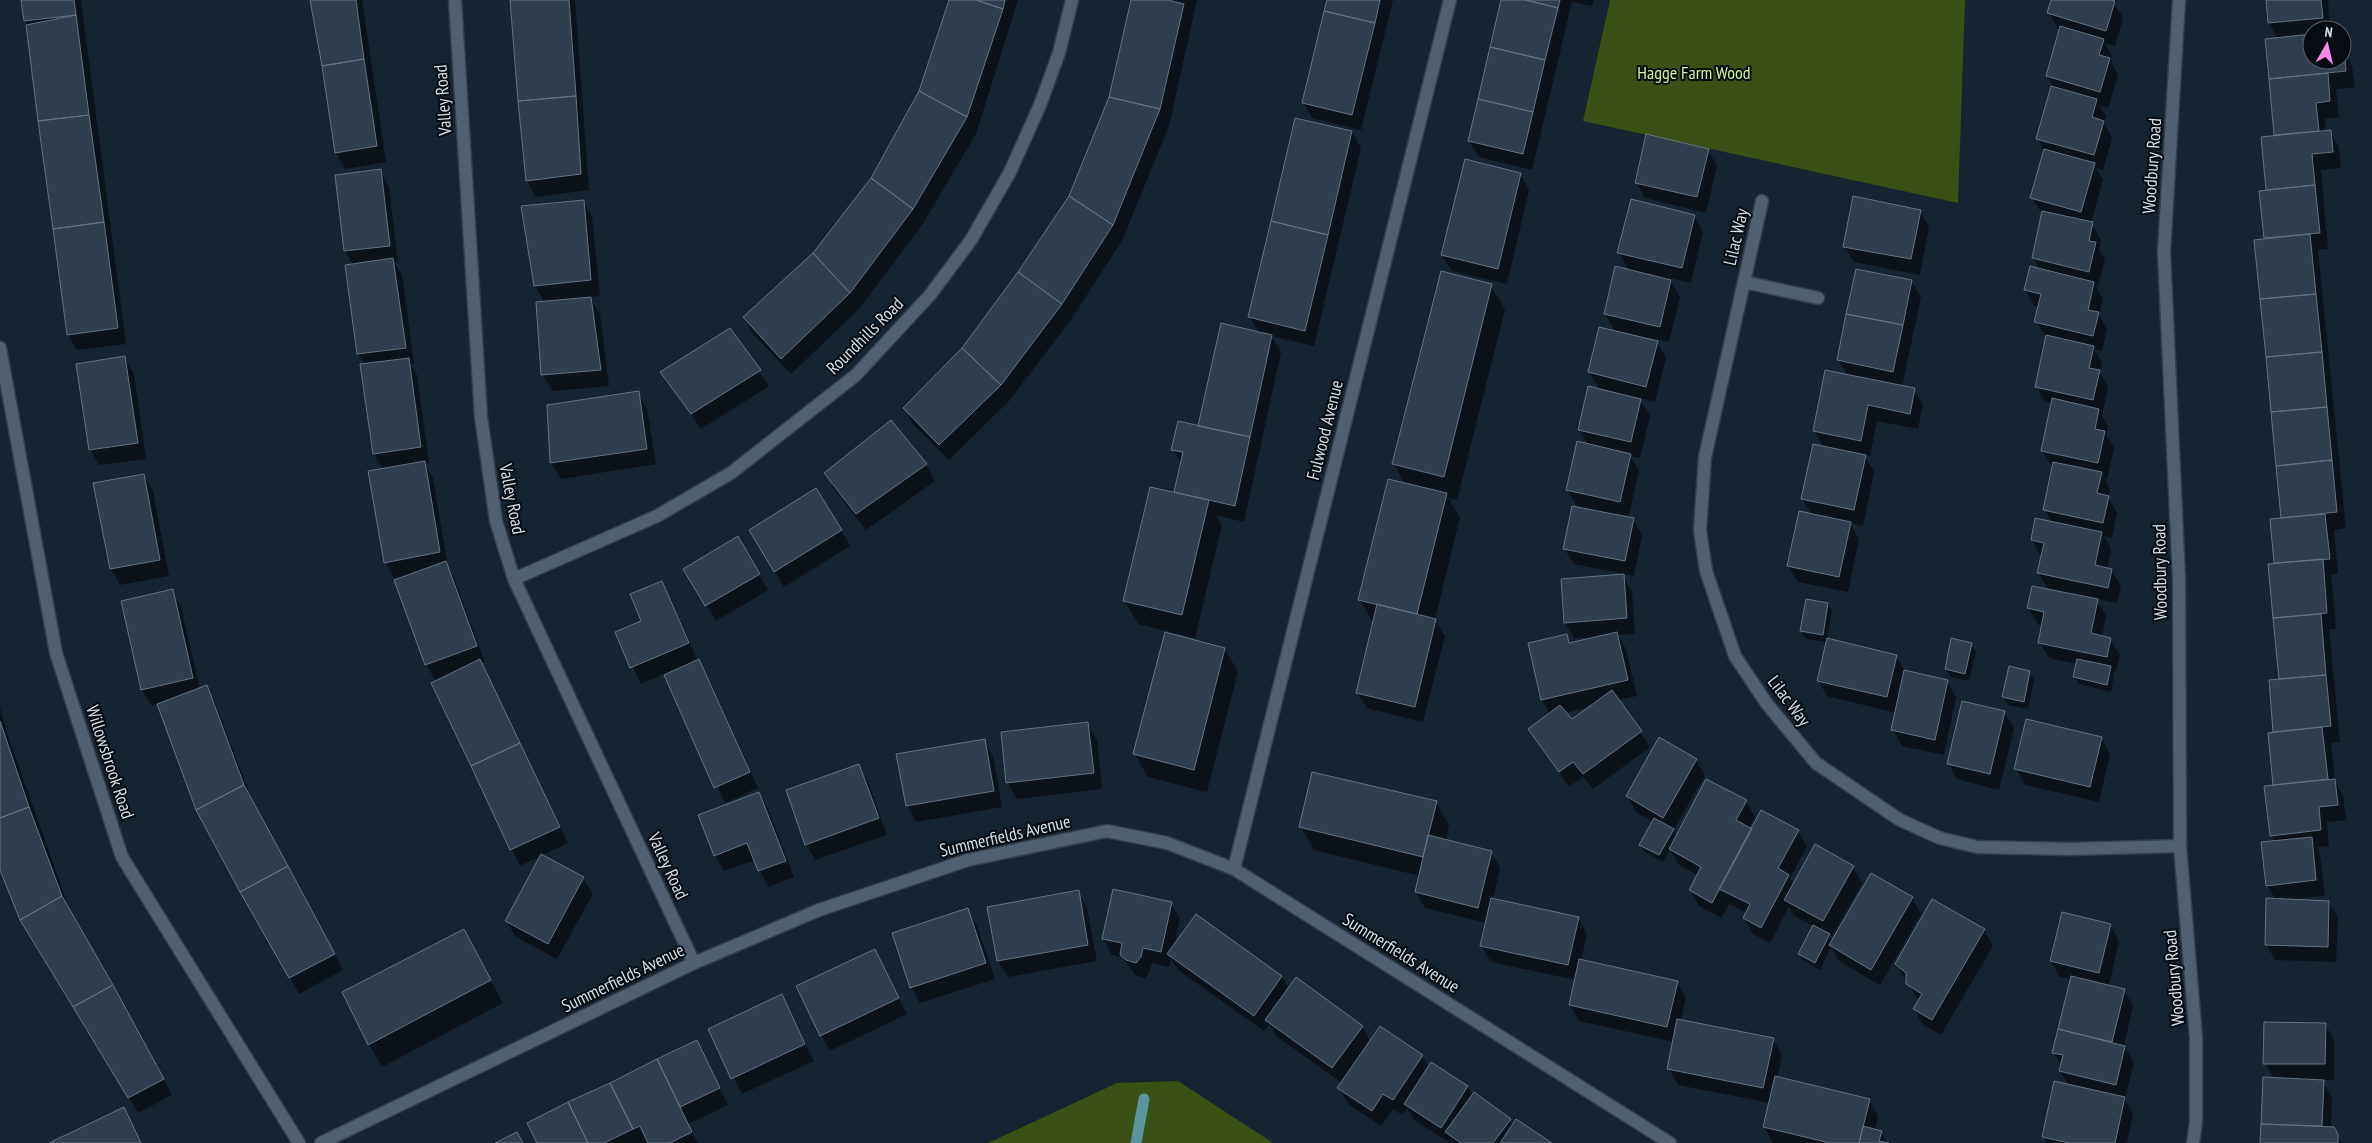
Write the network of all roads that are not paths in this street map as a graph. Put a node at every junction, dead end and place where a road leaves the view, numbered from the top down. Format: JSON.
{"nodes":[{"id":1,"x":454,"y":0,"type":"edge"},
{"id":2,"x":1072,"y":0,"type":"edge"},
{"id":3,"x":1450,"y":0,"type":"edge"},
{"id":4,"x":2178,"y":0,"type":"edge"},
{"id":5,"x":1762,"y":201,"type":"dead end"},
{"id":6,"x":1744,"y":282,"type":"junction"},
{"id":7,"x":1818,"y":298,"type":"dead end"},
{"id":8,"x":0,"y":348,"type":"edge"},
{"id":9,"x":514,"y":579,"type":"junction"},
{"id":10,"x":2180,"y":846,"type":"junction"},
{"id":11,"x":1234,"y":869,"type":"junction"},
{"id":12,"x":694,"y":964,"type":"junction"},
{"id":13,"x":300,"y":1143,"type":"edge"},
{"id":14,"x":321,"y":1143,"type":"edge"},
{"id":15,"x":1670,"y":1143,"type":"edge"},
{"id":16,"x":2193,"y":1143,"type":"edge"}],
"edges":[{"from":1,"to":9,"type":"street","name":"Valley Road"},
{"from":2,"to":9,"type":"street","name":"Roundhills Road"},
{"from":3,"to":11,"type":"street","name":"Fulwood Avenue"},
{"from":4,"to":10,"type":"street","name":"Woodbury Road"},
{"from":5,"to":6,"type":"street","name":"Lilac Way"},
{"from":6,"to":7,"type":"street","name":"Lilac Way"},
{"from":6,"to":10,"type":"street","name":"Lilac Way"},
{"from":8,"to":13,"type":"street","name":"Willowsbrook Road"},
{"from":9,"to":12,"type":"street","name":"Valley Road"},
{"from":10,"to":16,"type":"street","name":"Woodbury Road"},
{"from":11,"to":12,"type":"street","name":"Summerfields Avenue"},
{"from":11,"to":15,"type":"street","name":"Summerfields Avenue"},
{"from":12,"to":14,"type":"street","name":"Summerfields Avenue"}]}
